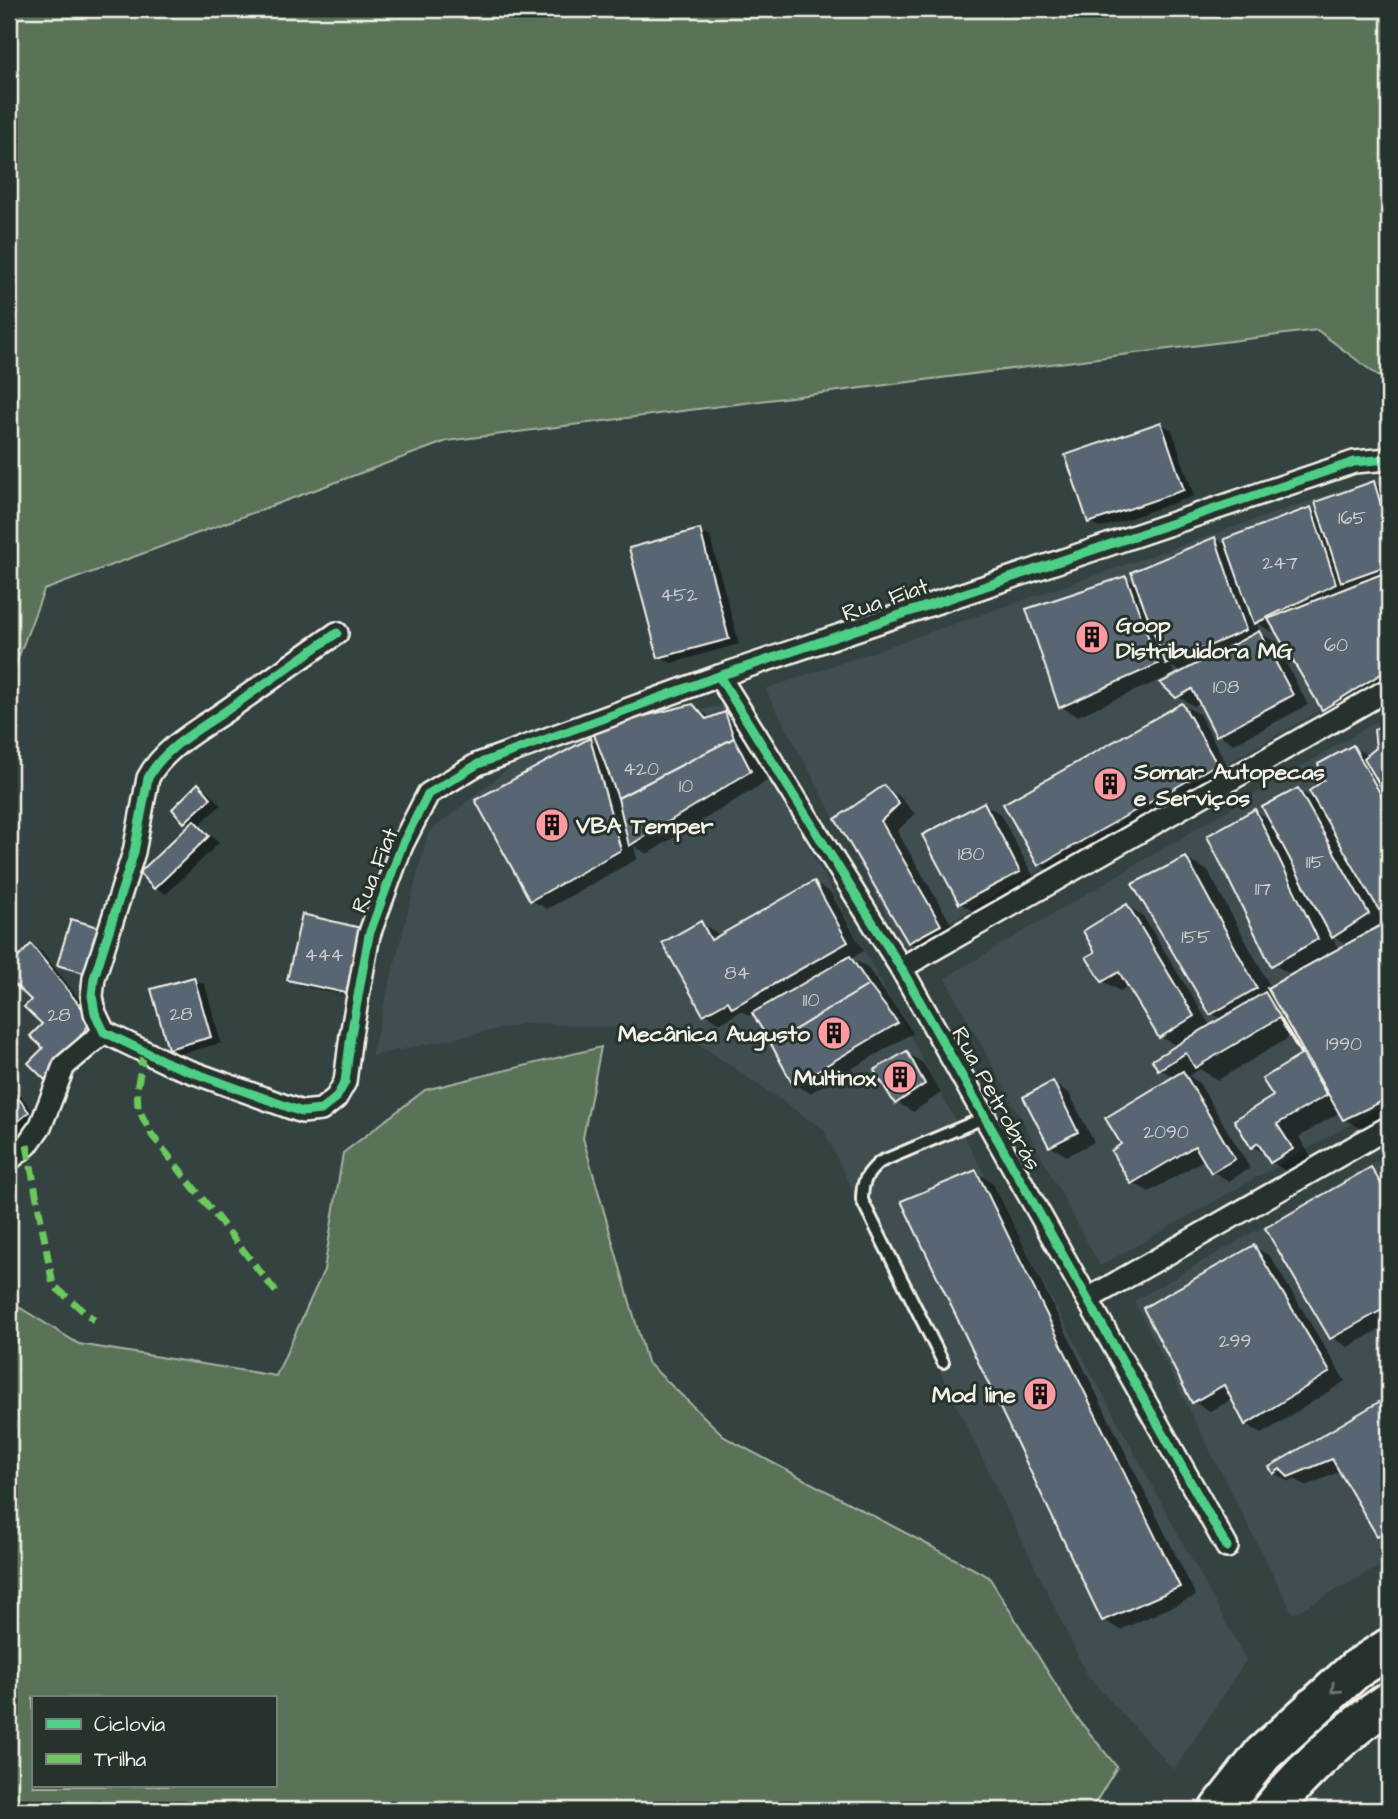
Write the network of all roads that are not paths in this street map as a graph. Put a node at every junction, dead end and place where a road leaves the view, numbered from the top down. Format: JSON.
{"nodes":[{"id":1,"x":1389,"y":459,"type":"edge"},
{"id":2,"x":337,"y":633,"type":"dead end"},
{"id":3,"x":719,"y":676,"type":"junction"},
{"id":4,"x":1389,"y":689,"type":"edge"},
{"id":5,"x":901,"y":968,"type":"junction"},
{"id":6,"x":104,"y":1032,"type":"junction"},
{"id":7,"x":986,"y":1117,"type":"junction"},
{"id":8,"x":1389,"y":1127,"type":"edge"},
{"id":9,"x":9,"y":1160,"type":"edge"},
{"id":10,"x":1088,"y":1299,"type":"junction"},
{"id":11,"x":943,"y":1362,"type":"dead end"},
{"id":12,"x":1227,"y":1547,"type":"dead end"},
{"id":13,"x":1389,"y":1648,"type":"edge"},
{"id":14,"x":1389,"y":1702,"type":"edge"},
{"id":15,"x":1219,"y":1810,"type":"edge"},
{"id":16,"x":1271,"y":1810,"type":"edge"}],
"edges":[{"from":1,"to":3,"type":"street","name":"Rua Fiat"},
{"from":2,"to":6,"type":"street"},
{"from":3,"to":5,"type":"street","name":"Rua Petrobrás"},
{"from":3,"to":6,"type":"street","name":"Rua Fiat"},
{"from":4,"to":5,"type":"street"},
{"from":5,"to":7,"type":"street","name":"Rua Petrobrás"},
{"from":6,"to":9,"type":"street"},
{"from":7,"to":10,"type":"street","name":"Rua Petrobrás"},
{"from":7,"to":11,"type":"lane"},
{"from":8,"to":10,"type":"street"},
{"from":10,"to":12,"type":"street","name":"Rua Petrobrás"},
{"from":13,"to":15,"type":"highway","one_way":true},
{"from":14,"to":16,"type":"highway"}]}
